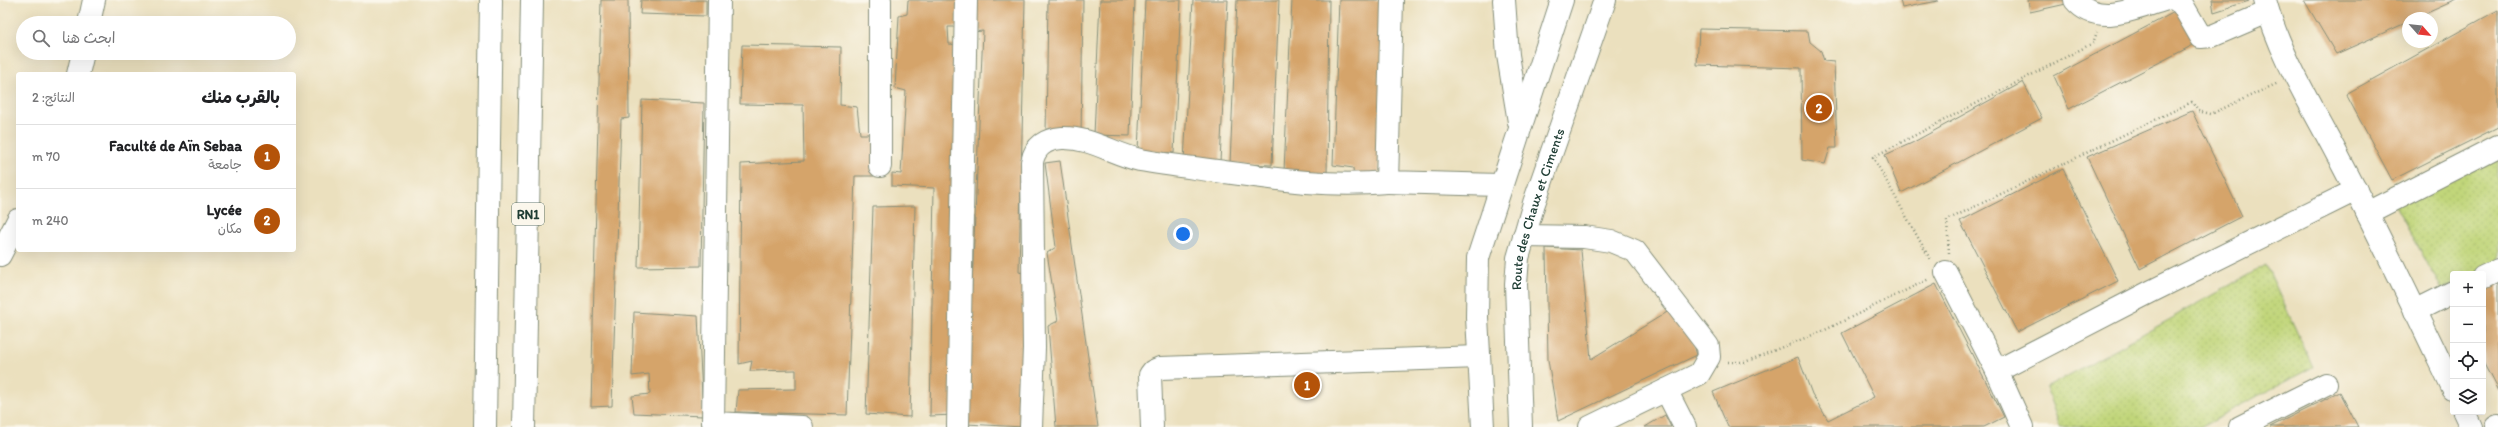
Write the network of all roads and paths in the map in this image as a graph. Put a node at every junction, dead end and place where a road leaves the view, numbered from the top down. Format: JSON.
{"nodes":[{"id":1,"x":94,"y":0,"type":"edge"},
{"id":2,"x":491,"y":0,"type":"edge"},
{"id":3,"x":532,"y":0,"type":"edge"},
{"id":4,"x":719,"y":0,"type":"edge"},
{"id":5,"x":880,"y":0,"type":"edge"},
{"id":6,"x":966,"y":0,"type":"edge"},
{"id":7,"x":1392,"y":0,"type":"edge"},
{"id":8,"x":1504,"y":0,"type":"edge"},
{"id":9,"x":1562,"y":0,"type":"edge"},
{"id":10,"x":1605,"y":0,"type":"edge"},
{"id":11,"x":2075,"y":0,"type":"edge"},
{"id":12,"x":2164,"y":0,"type":"edge"},
{"id":13,"x":2176,"y":0,"type":"edge"},
{"id":14,"x":2267,"y":6,"type":"edge"},
{"id":15,"x":2102,"y":14,"type":"junction"},
{"id":16,"x":91,"y":16,"type":"edge"},
{"id":17,"x":81,"y":60,"type":"edge"},
{"id":18,"x":78,"y":72,"type":"edge"},
{"id":19,"x":2296,"y":75,"type":"junction"},
{"id":20,"x":1520,"y":124,"type":"junction"},
{"id":21,"x":2498,"y":146,"type":"edge"},
{"id":22,"x":880,"y":166,"type":"dead end"},
{"id":23,"x":1387,"y":182,"type":"junction"},
{"id":24,"x":1500,"y":185,"type":"junction"},
{"id":25,"x":2356,"y":190,"type":"junction"},
{"id":26,"x":2367,"y":213,"type":"junction"},
{"id":27,"x":16,"y":224,"type":"edge"},
{"id":28,"x":1524,"y":236,"type":"junction"},
{"id":29,"x":0,"y":254,"type":"edge"},
{"id":30,"x":2498,"y":270,"type":"edge"},
{"id":31,"x":1943,"y":274,"type":"junction"},
{"id":32,"x":2486,"y":276,"type":"edge"},
{"id":33,"x":2450,"y":294,"type":"edge"},
{"id":34,"x":2415,"y":311,"type":"junction"},
{"id":35,"x":1480,"y":357,"type":"junction"},
{"id":36,"x":1707,"y":363,"type":"junction"},
{"id":37,"x":1997,"y":371,"type":"junction"},
{"id":38,"x":2450,"y":383,"type":"edge"},
{"id":39,"x":2326,"y":384,"type":"dead end"},
{"id":40,"x":1666,"y":390,"type":"junction"},
{"id":41,"x":2465,"y":415,"type":"edge"},
{"id":42,"x":484,"y":426,"type":"edge"},
{"id":43,"x":524,"y":427,"type":"edge"},
{"id":44,"x":802,"y":427,"type":"edge"},
{"id":45,"x":958,"y":427,"type":"edge"},
{"id":46,"x":1031,"y":427,"type":"edge"},
{"id":47,"x":1152,"y":427,"type":"edge"},
{"id":48,"x":1483,"y":427,"type":"edge"},
{"id":49,"x":1521,"y":427,"type":"edge"},
{"id":50,"x":1590,"y":427,"type":"edge"},
{"id":51,"x":1685,"y":427,"type":"edge"},
{"id":52,"x":2022,"y":427,"type":"edge"},
{"id":53,"x":2240,"y":427,"type":"edge"},
{"id":54,"x":2471,"y":427,"type":"edge"}],
"edges":[{"from":1,"to":16,"type":"main road"},
{"from":2,"to":42,"type":"main road"},
{"from":3,"to":43,"type":"main road","number":"RN1"},
{"from":4,"to":44,"type":"main road"},
{"from":5,"to":22,"type":"main road"},
{"from":6,"to":45,"type":"main road"},
{"from":7,"to":23,"type":"main road"},
{"from":8,"to":20,"type":"main road"},
{"from":9,"to":20,"type":"main road"},
{"from":10,"to":28,"type":"main road","name":"Route des Chaux et Ciments"},
{"from":11,"to":15,"type":"main road"},
{"from":12,"to":15,"type":"main road"},
{"from":13,"to":14,"type":"main road"},
{"from":14,"to":19,"type":"main road"},
{"from":15,"to":31,"type":"path"},
{"from":17,"to":18,"type":"main road"},
{"from":19,"to":25,"type":"main road"},
{"from":19,"to":31,"type":"path"},
{"from":20,"to":24,"type":"main road"},
{"from":21,"to":26,"type":"main road"},
{"from":23,"to":24,"type":"main road"},
{"from":23,"to":46,"type":"main road"},
{"from":24,"to":35,"type":"main road"},
{"from":25,"to":26,"type":"main road"},
{"from":25,"to":37,"type":"main road"},
{"from":26,"to":34,"type":"main road"},
{"from":27,"to":29,"type":"main road"},
{"from":28,"to":36,"type":"main road"},
{"from":28,"to":49,"type":"main road","name":"Route des Chaux et Ciments"},
{"from":30,"to":32,"type":"main road"},
{"from":31,"to":36,"type":"path"},
{"from":31,"to":37,"type":"main road"},
{"from":33,"to":34,"type":"main road"},
{"from":34,"to":38,"type":"main road"},
{"from":35,"to":47,"type":"main road"},
{"from":35,"to":48,"type":"main road"},
{"from":36,"to":40,"type":"main road"},
{"from":37,"to":52,"type":"main road"},
{"from":39,"to":53,"type":"main road"},
{"from":40,"to":50,"type":"main road"},
{"from":40,"to":51,"type":"main road"},
{"from":41,"to":54,"type":"main road"}]}
